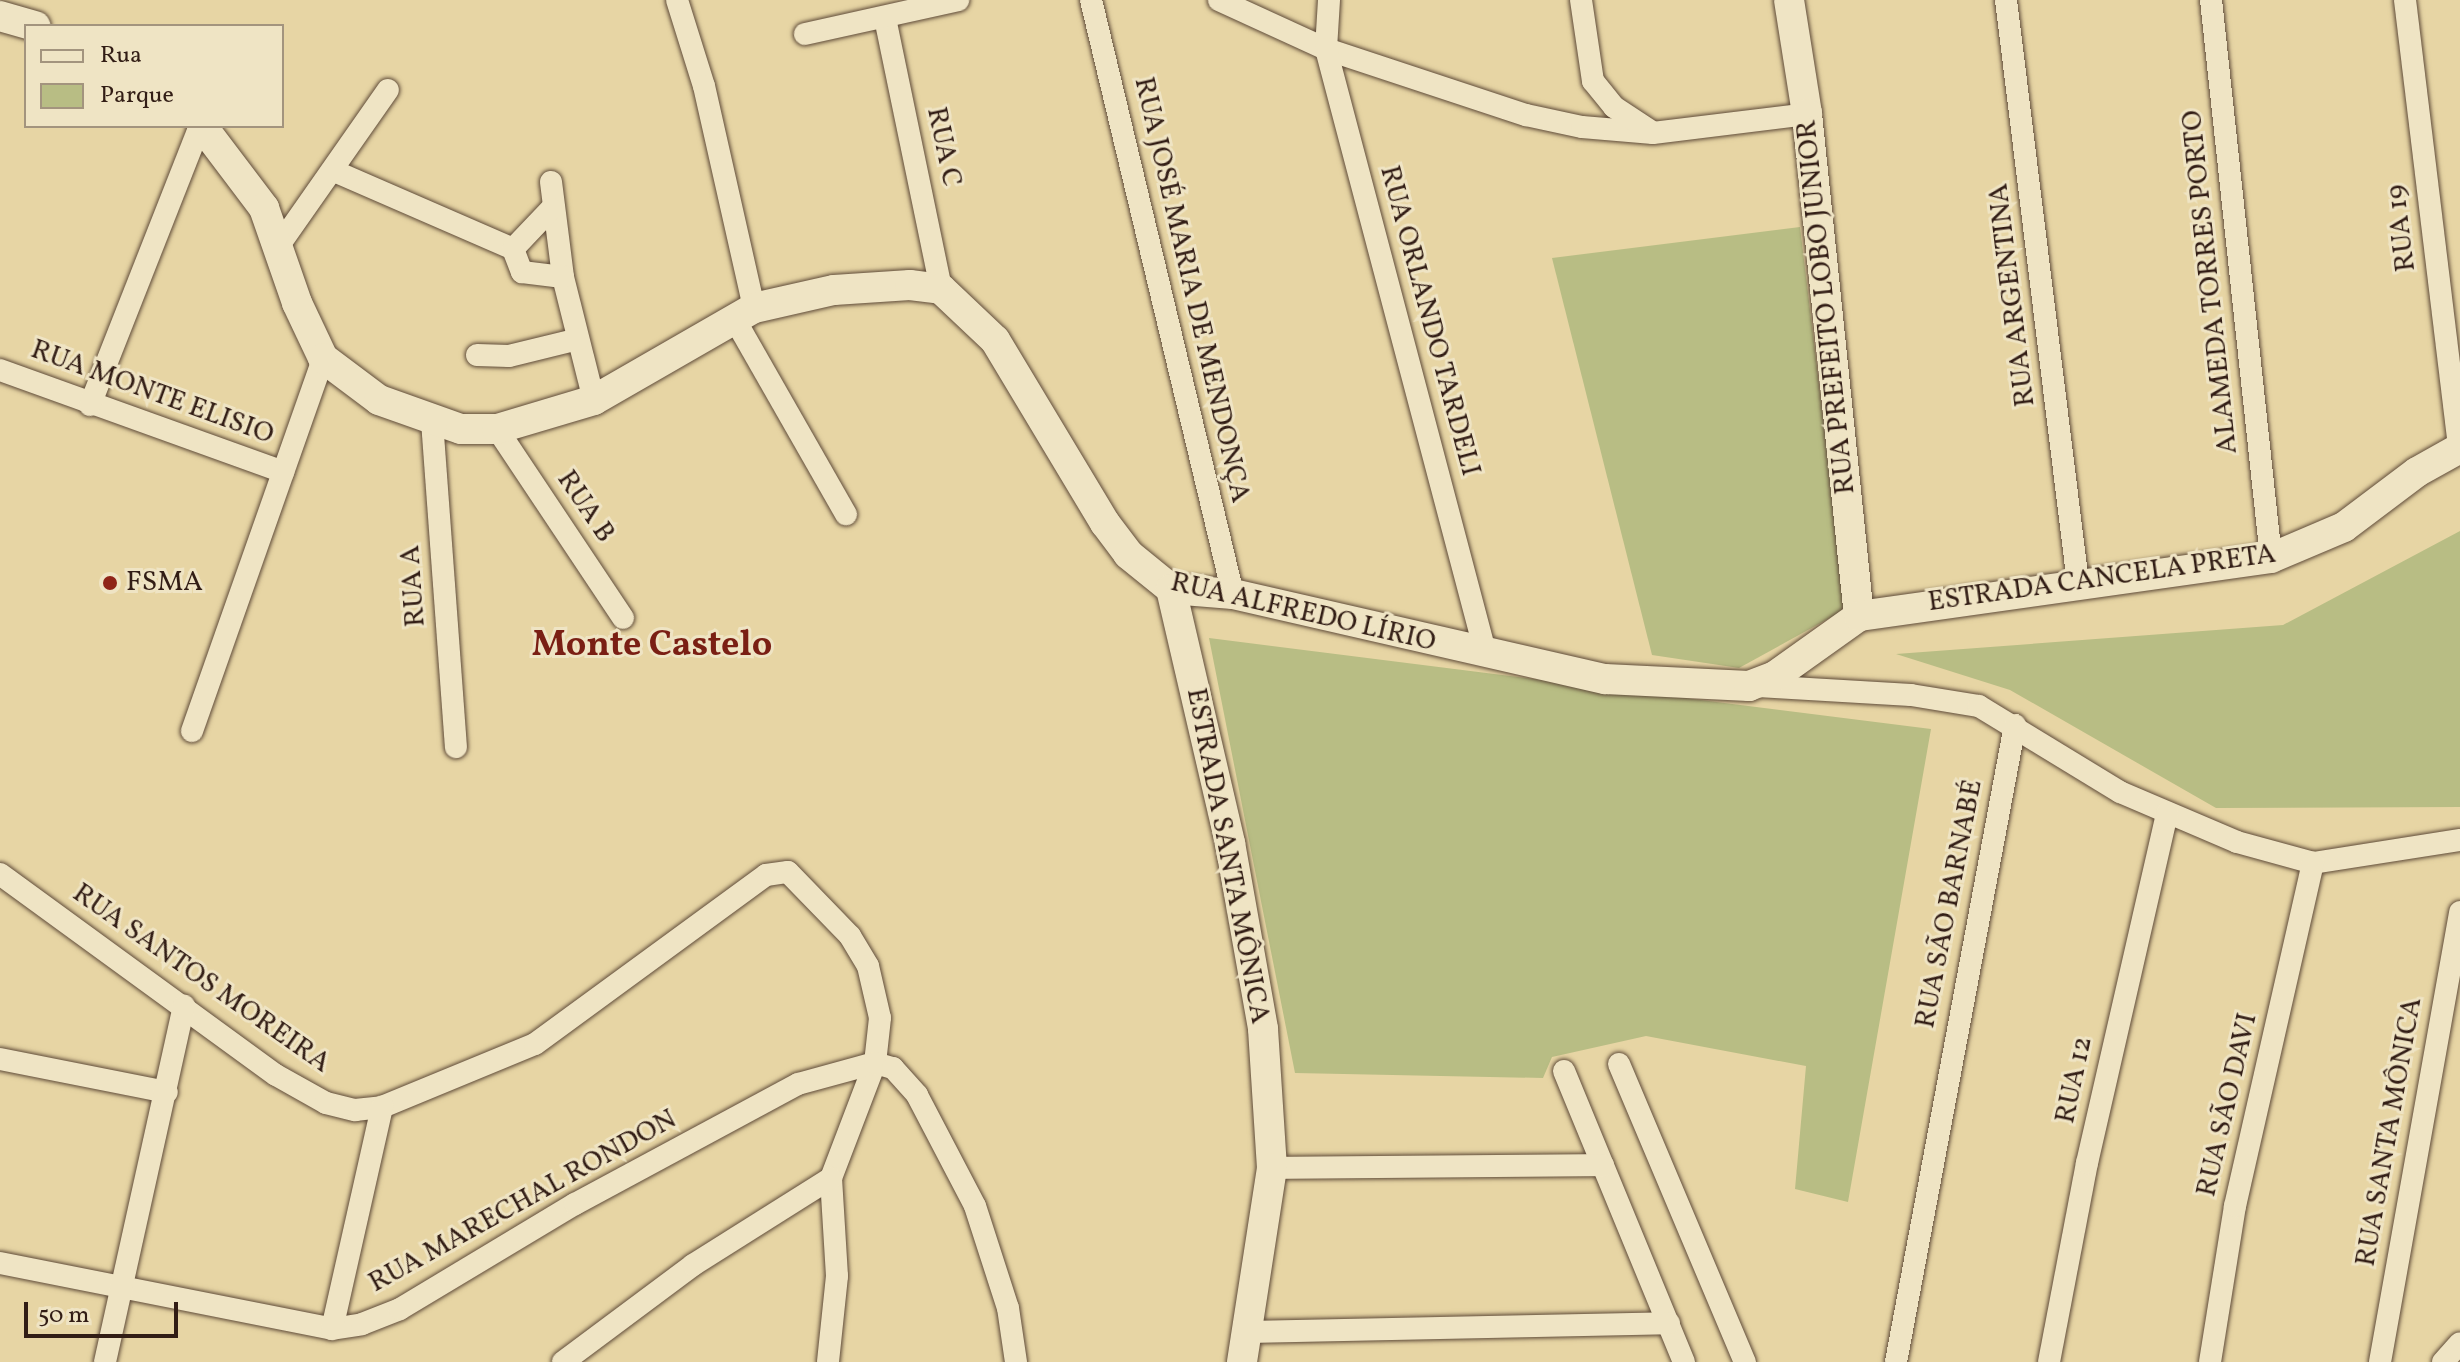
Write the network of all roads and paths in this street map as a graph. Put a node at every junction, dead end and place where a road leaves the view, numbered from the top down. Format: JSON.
{"nodes":[{"id":1,"x":677,"y":0,"type":"edge"},
{"id":2,"x":958,"y":0,"type":"edge"},
{"id":3,"x":1091,"y":0,"type":"edge"},
{"id":4,"x":1219,"y":0,"type":"edge"},
{"id":5,"x":1329,"y":0,"type":"edge"},
{"id":6,"x":1581,"y":0,"type":"edge"},
{"id":7,"x":1789,"y":0,"type":"edge"},
{"id":8,"x":2006,"y":0,"type":"edge"},
{"id":9,"x":2211,"y":0,"type":"edge"},
{"id":10,"x":2405,"y":0,"type":"edge"},
{"id":11,"x":0,"y":16,"type":"edge"},
{"id":12,"x":885,"y":18,"type":"junction"},
{"id":13,"x":29,"y":24,"type":"edge"},
{"id":14,"x":805,"y":34,"type":"dead end"},
{"id":15,"x":1326,"y":49,"type":"junction"},
{"id":16,"x":388,"y":90,"type":"dead end"},
{"id":17,"x":1807,"y":114,"type":"junction"},
{"id":18,"x":200,"y":128,"type":"edge"},
{"id":19,"x":203,"y":128,"type":"edge"},
{"id":20,"x":1653,"y":133,"type":"junction"},
{"id":21,"x":334,"y":171,"type":"junction"},
{"id":22,"x":551,"y":182,"type":"dead end"},
{"id":23,"x":551,"y":209,"type":"junction"},
{"id":24,"x":280,"y":244,"type":"junction"},
{"id":25,"x":513,"y":249,"type":"junction"},
{"id":26,"x":563,"y":277,"type":"junction"},
{"id":27,"x":941,"y":289,"type":"junction"},
{"id":28,"x":744,"y":313,"type":"junction"},
{"id":29,"x":578,"y":339,"type":"junction"},
{"id":30,"x":477,"y":355,"type":"dead end"},
{"id":31,"x":323,"y":358,"type":"junction"},
{"id":32,"x":0,"y":370,"type":"edge"},
{"id":33,"x":594,"y":400,"type":"junction"},
{"id":34,"x":90,"y":405,"type":"junction"},
{"id":35,"x":432,"y":421,"type":"junction"},
{"id":36,"x":497,"y":429,"type":"junction"},
{"id":37,"x":2460,"y":448,"type":"edge"},
{"id":38,"x":283,"y":472,"type":"junction"},
{"id":39,"x":846,"y":514,"type":"dead end"},
{"id":40,"x":2271,"y":558,"type":"junction"},
{"id":41,"x":2078,"y":583,"type":"junction"},
{"id":42,"x":1171,"y":589,"type":"junction"},
{"id":43,"x":1233,"y":594,"type":"junction"},
{"id":44,"x":1859,"y":616,"type":"junction"},
{"id":45,"x":623,"y":618,"type":"dead end"},
{"id":46,"x":1486,"y":655,"type":"junction"},
{"id":47,"x":1749,"y":686,"type":"junction"},
{"id":48,"x":2015,"y":725,"type":"junction"},
{"id":49,"x":192,"y":731,"type":"dead end"},
{"id":50,"x":456,"y":747,"type":"dead end"},
{"id":51,"x":2167,"y":813,"type":"junction"},
{"id":52,"x":2460,"y":840,"type":"edge"},
{"id":53,"x":2313,"y":863,"type":"junction"},
{"id":54,"x":0,"y":874,"type":"edge"},
{"id":55,"x":2460,"y":912,"type":"edge"},
{"id":56,"x":2451,"y":1001,"type":"edge"},
{"id":57,"x":184,"y":1006,"type":"junction"},
{"id":58,"x":0,"y":1059,"type":"edge"},
{"id":59,"x":875,"y":1063,"type":"junction"},
{"id":60,"x":1619,"y":1064,"type":"dead end"},
{"id":61,"x":1564,"y":1071,"type":"dead end"},
{"id":62,"x":167,"y":1092,"type":"junction"},
{"id":63,"x":382,"y":1107,"type":"junction"},
{"id":64,"x":1603,"y":1165,"type":"junction"},
{"id":65,"x":1272,"y":1168,"type":"junction"},
{"id":66,"x":831,"y":1178,"type":"junction"},
{"id":67,"x":0,"y":1263,"type":"edge"},
{"id":68,"x":122,"y":1290,"type":"junction"},
{"id":69,"x":1669,"y":1323,"type":"junction"},
{"id":70,"x":332,"y":1329,"type":"junction"},
{"id":71,"x":1247,"y":1332,"type":"junction"},
{"id":72,"x":2460,"y":1343,"type":"edge"},
{"id":73,"x":105,"y":1362,"type":"edge"},
{"id":74,"x":563,"y":1362,"type":"edge"},
{"id":75,"x":828,"y":1362,"type":"edge"},
{"id":76,"x":1016,"y":1362,"type":"edge"},
{"id":77,"x":1242,"y":1362,"type":"edge"},
{"id":78,"x":1684,"y":1362,"type":"edge"},
{"id":79,"x":1745,"y":1362,"type":"edge"},
{"id":80,"x":1896,"y":1362,"type":"edge"},
{"id":81,"x":2049,"y":1362,"type":"edge"},
{"id":82,"x":2210,"y":1362,"type":"edge"},
{"id":83,"x":2380,"y":1362,"type":"edge"},
{"id":84,"x":2443,"y":1362,"type":"edge"}],
"edges":[{"from":1,"to":28,"type":"street"},
{"from":2,"to":12,"type":"street"},
{"from":3,"to":43,"type":"street","name":"RUA JOSÉ MARIA DE MENDONÇA"},
{"from":4,"to":15,"type":"street"},
{"from":5,"to":15,"type":"street","name":"RUA ORLANDO TARDELI"},
{"from":6,"to":20,"type":"street"},
{"from":7,"to":17,"type":"main road","name":"RUA PREFEITO LOBO JUNIOR"},
{"from":8,"to":41,"type":"street","name":"RUA ARGENTINA"},
{"from":9,"to":40,"type":"street","name":"ALAMEDA TORRES PORTO"},
{"from":10,"to":37,"type":"street","name":"RUA 19"},
{"from":11,"to":13,"type":"main road"},
{"from":12,"to":14,"type":"street"},
{"from":12,"to":27,"type":"street","name":"RUA C"},
{"from":15,"to":20,"type":"street"},
{"from":15,"to":46,"type":"street","name":"RUA ORLANDO TARDELI"},
{"from":16,"to":21,"type":"street"},
{"from":17,"to":20,"type":"street"},
{"from":17,"to":44,"type":"main road","name":"RUA PREFEITO LOBO JUNIOR"},
{"from":18,"to":34,"type":"street"},
{"from":19,"to":24,"type":"main road"},
{"from":21,"to":24,"type":"street"},
{"from":21,"to":25,"type":"street"},
{"from":22,"to":23,"type":"street"},
{"from":23,"to":25,"type":"street"},
{"from":23,"to":26,"type":"street"},
{"from":24,"to":31,"type":"main road"},
{"from":25,"to":26,"type":"street"},
{"from":26,"to":29,"type":"street"},
{"from":27,"to":28,"type":"main road"},
{"from":27,"to":42,"type":"main road","name":"RUA ALFREDO LÍRIO"},
{"from":28,"to":33,"type":"main road"},
{"from":28,"to":39,"type":"street"},
{"from":29,"to":30,"type":"street"},
{"from":29,"to":33,"type":"street"},
{"from":31,"to":35,"type":"main road"},
{"from":31,"to":38,"type":"street"},
{"from":32,"to":34,"type":"street","name":"RUA MONTE ELISIO"},
{"from":33,"to":36,"type":"main road"},
{"from":34,"to":38,"type":"street","name":"RUA MONTE ELISIO"},
{"from":35,"to":36,"type":"main road"},
{"from":35,"to":50,"type":"street","name":"RUA A"},
{"from":36,"to":45,"type":"street","name":"RUA B"},
{"from":37,"to":40,"type":"main road","name":"ESTRADA CANCELA PRETA"},
{"from":38,"to":49,"type":"street"},
{"from":40,"to":41,"type":"main road","name":"ESTRADA CANCELA PRETA"},
{"from":41,"to":44,"type":"main road","name":"ESTRADA CANCELA PRETA"},
{"from":42,"to":43,"type":"main road","name":"RUA ALFREDO LÍRIO"},
{"from":42,"to":65,"type":"main road","name":"ESTRADA SANTA MÔNICA"},
{"from":43,"to":46,"type":"main road","name":"RUA ALFREDO LÍRIO"},
{"from":44,"to":47,"type":"main road","name":"RUA ALFREDO LÍRIO"},
{"from":46,"to":47,"type":"main road","name":"RUA ALFREDO LÍRIO"},
{"from":47,"to":48,"type":"street"},
{"from":48,"to":51,"type":"street"},
{"from":48,"to":80,"type":"street","name":"RUA SÃO BARNABÉ"},
{"from":51,"to":53,"type":"street"},
{"from":51,"to":81,"type":"street","name":"RUA 12"},
{"from":52,"to":53,"type":"street"},
{"from":53,"to":82,"type":"street","name":"RUA SÃO DAVI"},
{"from":54,"to":57,"type":"street","name":"RUA SANTOS MOREIRA"},
{"from":55,"to":56,"type":"street","name":"RUA SANTA MÔNICA"},
{"from":56,"to":83,"type":"street","name":"RUA SANTA MÔNICA"},
{"from":57,"to":62,"type":"street"},
{"from":57,"to":63,"type":"street","name":"RUA SANTOS MOREIRA"},
{"from":58,"to":62,"type":"street"},
{"from":59,"to":63,"type":"street","name":"RUA SANTOS MOREIRA"},
{"from":59,"to":66,"type":"street"},
{"from":59,"to":70,"type":"street","name":"RUA MARECHAL RONDON"},
{"from":59,"to":76,"type":"street"},
{"from":60,"to":79,"type":"street"},
{"from":61,"to":64,"type":"street"},
{"from":62,"to":68,"type":"street"},
{"from":63,"to":70,"type":"street"},
{"from":64,"to":65,"type":"street"},
{"from":64,"to":69,"type":"street"},
{"from":65,"to":71,"type":"main road","name":"ESTRADA SANTA MÔNICA"},
{"from":66,"to":74,"type":"street"},
{"from":66,"to":75,"type":"street"},
{"from":67,"to":68,"type":"street","name":"RUA MARECHAL RONDON"},
{"from":68,"to":70,"type":"street","name":"RUA MARECHAL RONDON"},
{"from":68,"to":73,"type":"street"},
{"from":69,"to":71,"type":"street"},
{"from":69,"to":78,"type":"street"},
{"from":71,"to":77,"type":"main road","name":"ESTRADA SANTA MÔNICA"},
{"from":72,"to":84,"type":"street"}]}
